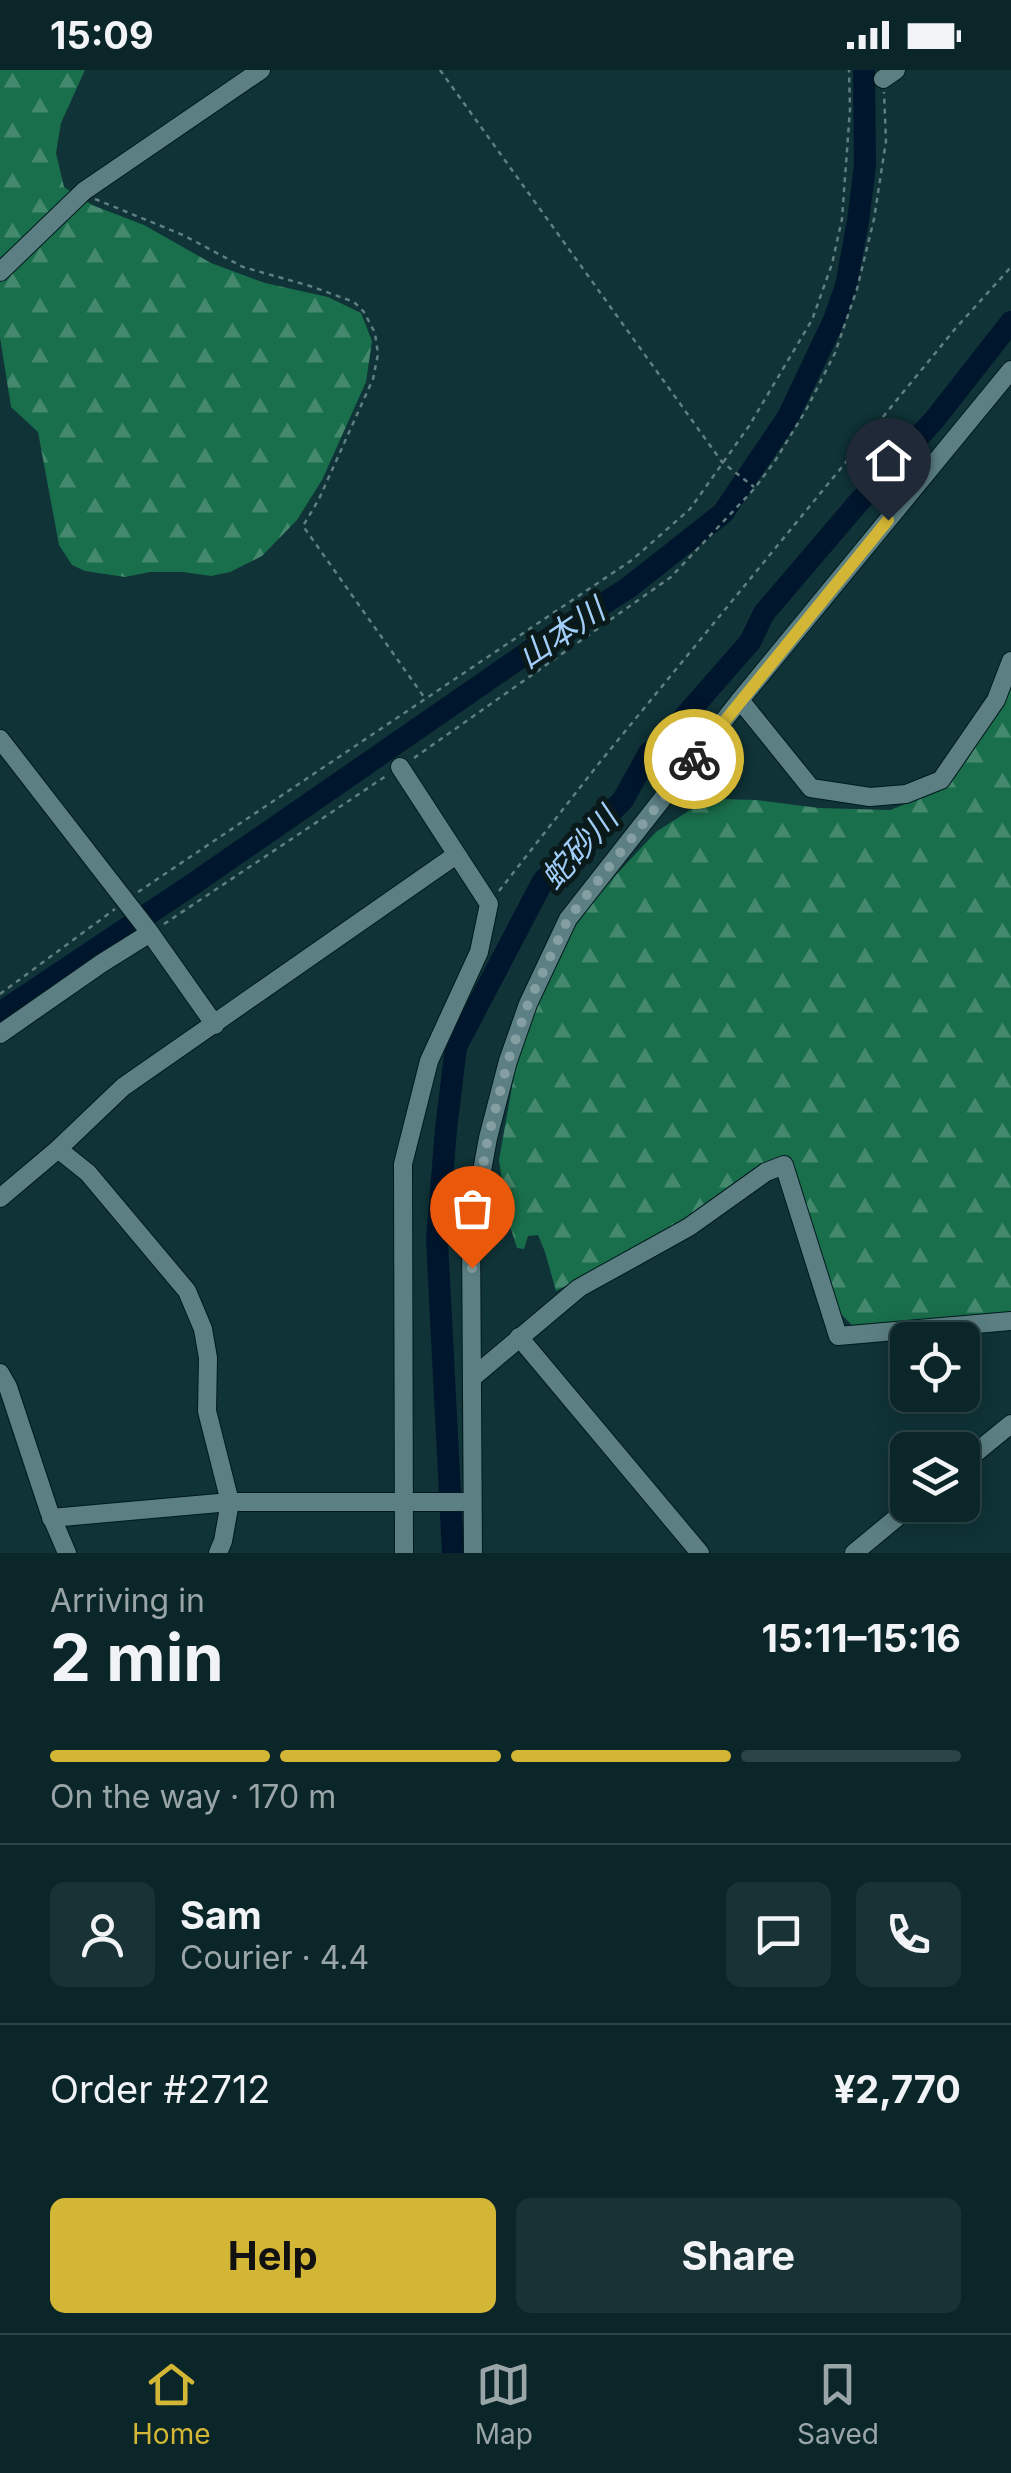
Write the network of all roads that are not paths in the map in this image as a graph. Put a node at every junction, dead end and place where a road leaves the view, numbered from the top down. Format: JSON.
{"nodes":[{"id":1,"x":261,"y":70,"type":"edge"},
{"id":2,"x":0,"y":272,"type":"edge"},
{"id":3,"x":1011,"y":370,"type":"edge"},
{"id":4,"x":1011,"y":661,"type":"edge"},
{"id":5,"x":740,"y":700,"type":"junction"},
{"id":6,"x":0,"y":739,"type":"edge"},
{"id":7,"x":400,"y":767,"type":"road end"},
{"id":8,"x":456,"y":855,"type":"junction"},
{"id":9,"x":149,"y":932,"type":"junction"},
{"id":10,"x":215,"y":1025,"type":"junction"},
{"id":11,"x":0,"y":1034,"type":"edge"},
{"id":12,"x":58,"y":1149,"type":"junction"},
{"id":13,"x":0,"y":1198,"type":"edge"},
{"id":14,"x":1011,"y":1321,"type":"edge"},
{"id":15,"x":519,"y":1337,"type":"junction"},
{"id":16,"x":0,"y":1374,"type":"edge"},
{"id":17,"x":472,"y":1378,"type":"junction"},
{"id":18,"x":1011,"y":1424,"type":"edge"},
{"id":19,"x":980,"y":1449,"type":"edge"},
{"id":20,"x":403,"y":1501,"type":"junction"},
{"id":21,"x":230,"y":1502,"type":"junction"},
{"id":22,"x":472,"y":1502,"type":"junction"},
{"id":23,"x":52,"y":1518,"type":"junction"},
{"id":24,"x":891,"y":1522,"type":"edge"},
{"id":25,"x":67,"y":1553,"type":"edge"},
{"id":26,"x":218,"y":1553,"type":"edge"},
{"id":27,"x":404,"y":1553,"type":"edge"},
{"id":28,"x":473,"y":1553,"type":"edge"},
{"id":29,"x":700,"y":1553,"type":"edge"},
{"id":30,"x":854,"y":1553,"type":"edge"}],
"edges":[{"from":1,"to":2,"type":"street"},
{"from":3,"to":5,"type":"street"},
{"from":4,"to":5,"type":"street"},
{"from":5,"to":17,"type":"street"},
{"from":6,"to":9,"type":"street"},
{"from":7,"to":8,"type":"street"},
{"from":8,"to":10,"type":"street"},
{"from":8,"to":20,"type":"street"},
{"from":9,"to":10,"type":"street"},
{"from":9,"to":11,"type":"street"},
{"from":10,"to":12,"type":"street"},
{"from":12,"to":13,"type":"street"},
{"from":12,"to":21,"type":"street"},
{"from":14,"to":15,"type":"street"},
{"from":15,"to":17,"type":"street"},
{"from":15,"to":29,"type":"street"},
{"from":16,"to":23,"type":"street"},
{"from":17,"to":22,"type":"street"},
{"from":18,"to":19,"type":"street"},
{"from":20,"to":21,"type":"street"},
{"from":20,"to":22,"type":"street"},
{"from":20,"to":27,"type":"street"},
{"from":21,"to":23,"type":"street"},
{"from":21,"to":26,"type":"street"},
{"from":22,"to":28,"type":"street"},
{"from":23,"to":25,"type":"street"},
{"from":24,"to":30,"type":"street"}]}
